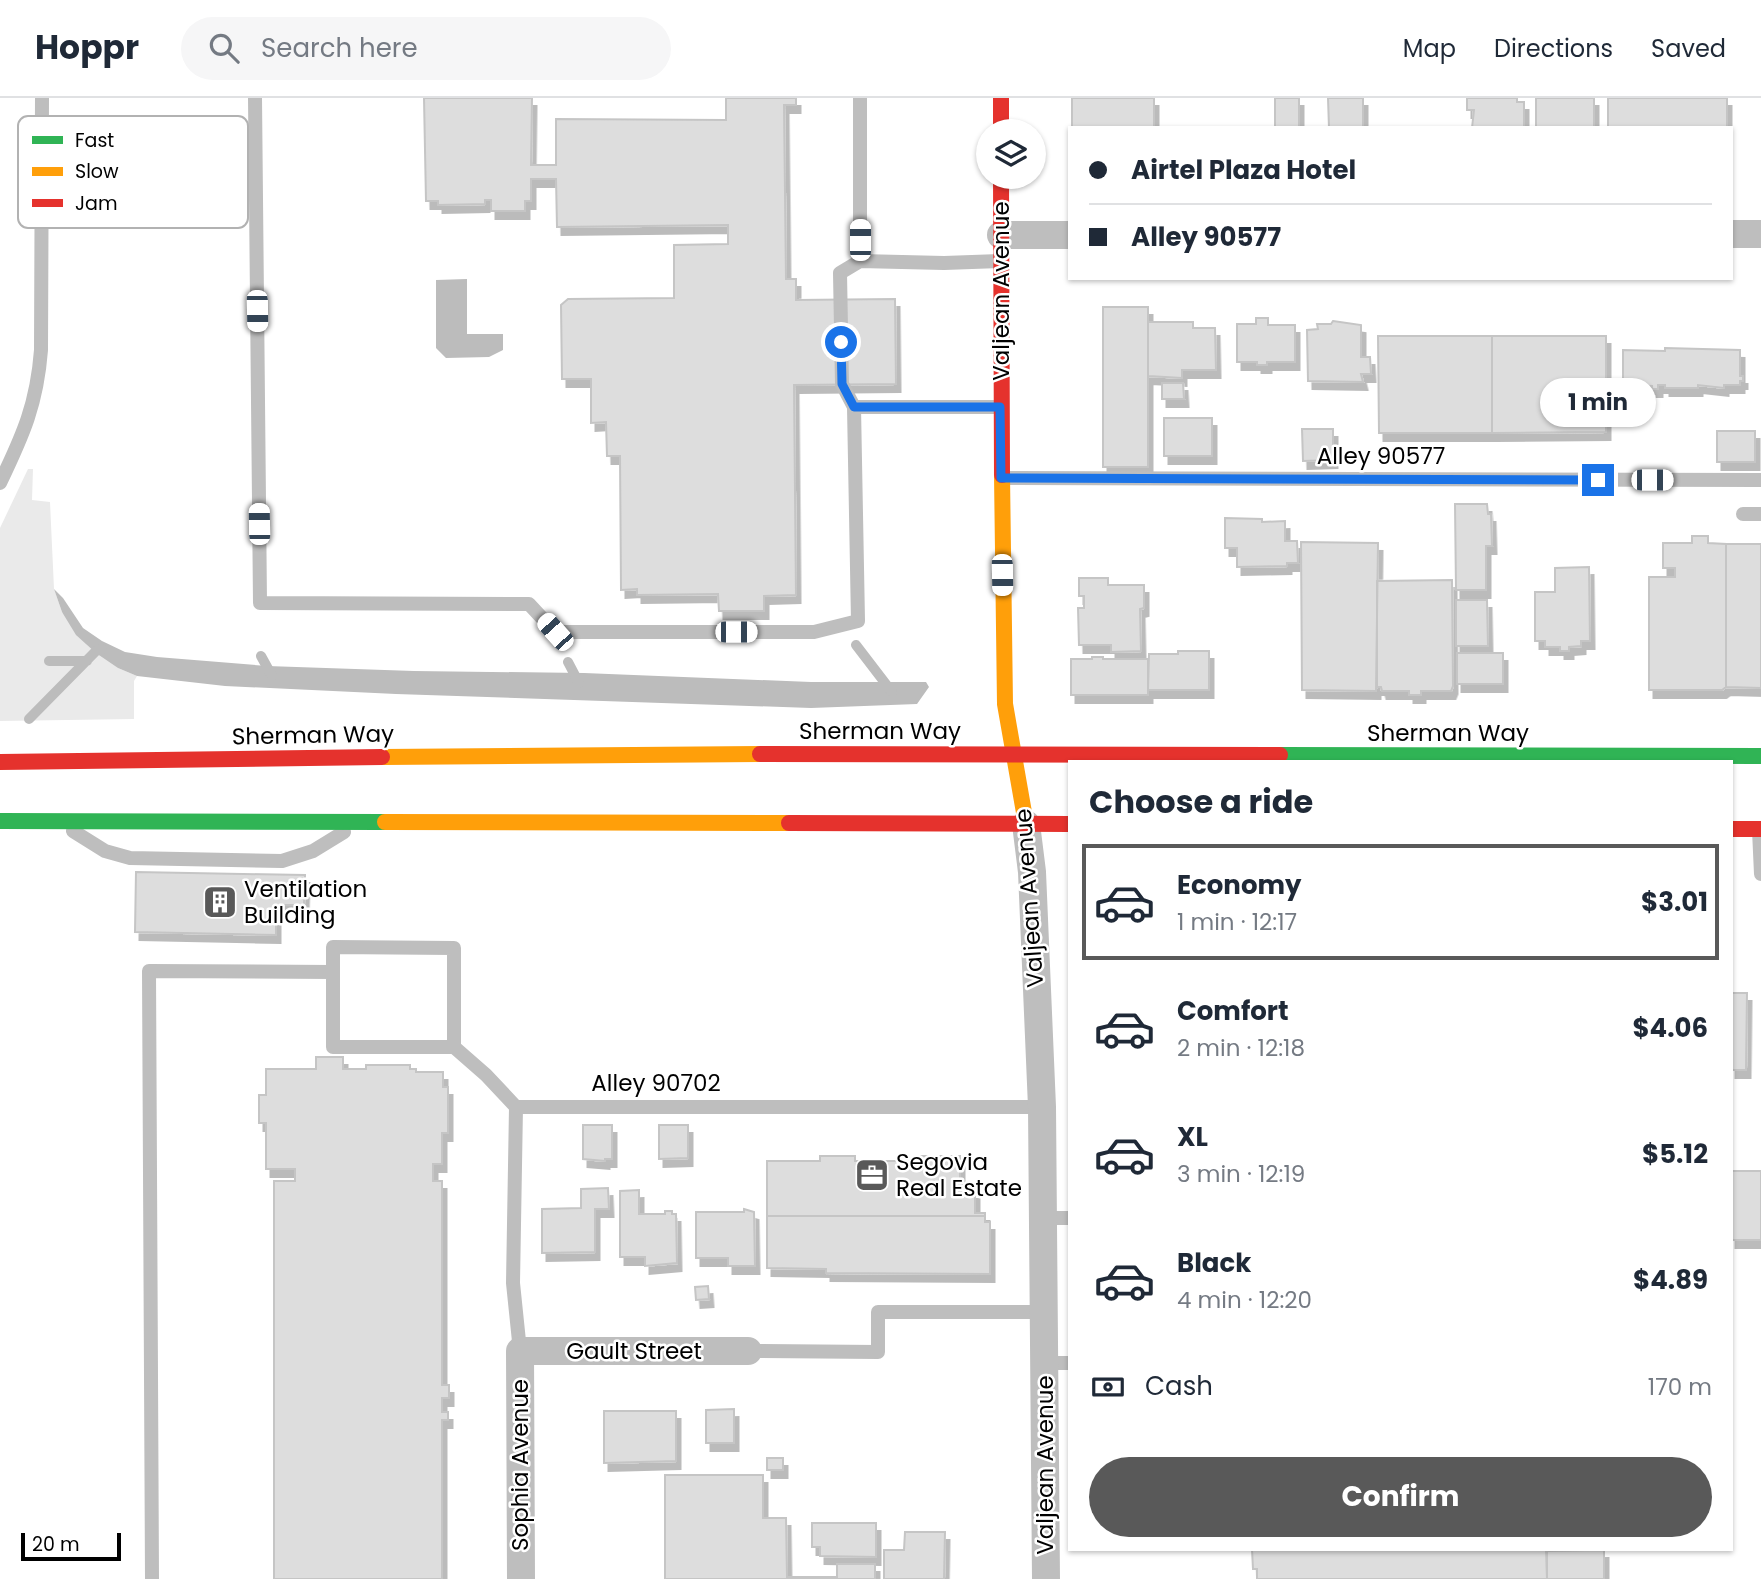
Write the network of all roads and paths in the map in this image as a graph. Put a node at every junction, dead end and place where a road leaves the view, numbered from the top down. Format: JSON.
{"nodes":[{"id":1,"x":42,"y":98,"type":"edge"},
{"id":2,"x":255,"y":98,"type":"edge"},
{"id":3,"x":860,"y":98,"type":"edge"},
{"id":4,"x":1001,"y":98,"type":"edge"},
{"id":5,"x":42,"y":116,"type":"edge"},
{"id":6,"x":1001,"y":119,"type":"edge"},
{"id":7,"x":1001,"y":189,"type":"edge"},
{"id":8,"x":42,"y":228,"type":"edge"},
{"id":9,"x":1761,"y":233,"type":"edge"},
{"id":10,"x":1733,"y":234,"type":"edge"},
{"id":11,"x":1068,"y":235,"type":"edge"},
{"id":12,"x":1001,"y":248,"type":"junction"},
{"id":13,"x":860,"y":261,"type":"junction"},
{"id":14,"x":854,"y":407,"type":"junction"},
{"id":15,"x":1000,"y":407,"type":"junction"},
{"id":16,"x":1001,"y":478,"type":"junction"},
{"id":17,"x":1761,"y":480,"type":"edge"},
{"id":18,"x":0,"y":483,"type":"edge"},
{"id":19,"x":1743,"y":514,"type":"dead end"},
{"id":20,"x":1761,"y":514,"type":"edge"},
{"id":21,"x":1013,"y":754,"type":"junction"},
{"id":22,"x":1761,"y":756,"type":"edge"},
{"id":23,"x":0,"y":762,"type":"edge"},
{"id":24,"x":0,"y":821,"type":"edge"},
{"id":25,"x":57,"y":821,"type":"junction"},
{"id":26,"x":361,"y":823,"type":"junction"},
{"id":27,"x":1026,"y":824,"type":"junction"},
{"id":28,"x":1068,"y":824,"type":"edge"},
{"id":29,"x":1733,"y":829,"type":"edge"},
{"id":30,"x":1760,"y":829,"type":"edge"},
{"id":31,"x":1761,"y":874,"type":"edge"},
{"id":32,"x":333,"y":972,"type":"junction"},
{"id":33,"x":454,"y":1047,"type":"junction"},
{"id":34,"x":516,"y":1107,"type":"junction"},
{"id":35,"x":1042,"y":1107,"type":"junction"},
{"id":36,"x":1056,"y":1218,"type":"edge"},
{"id":37,"x":1044,"y":1312,"type":"junction"},
{"id":38,"x":520,"y":1351,"type":"junction"},
{"id":39,"x":748,"y":1351,"type":"joint"},
{"id":40,"x":1057,"y":1363,"type":"edge"},
{"id":41,"x":152,"y":1579,"type":"edge"},
{"id":42,"x":521,"y":1579,"type":"edge"},
{"id":43,"x":1046,"y":1579,"type":"edge"}],
"edges":[{"from":1,"to":5,"type":"lane"},
{"from":2,"to":14,"type":"lane"},
{"from":3,"to":13,"type":"lane"},
{"from":4,"to":6,"type":"main road"},
{"from":7,"to":12,"type":"main road","name":"Valjean Avenue"},
{"from":8,"to":18,"type":"lane"},
{"from":9,"to":10,"type":"street"},
{"from":11,"to":12,"type":"street"},
{"from":12,"to":13,"type":"lane"},
{"from":12,"to":15,"type":"main road","name":"Valjean Avenue"},
{"from":13,"to":14,"type":"lane"},
{"from":14,"to":15,"type":"lane"},
{"from":15,"to":16,"type":"main road","name":"Valjean Avenue"},
{"from":16,"to":17,"type":"lane","name":"Alley 90577"},
{"from":16,"to":21,"type":"main road","name":"Valjean Avenue"},
{"from":19,"to":20,"type":"lane"},
{"from":21,"to":22,"type":"main road","name":"Sherman Way"},
{"from":21,"to":23,"type":"main road","name":"Sherman Way"},
{"from":21,"to":27,"type":"main road","name":"Valjean Avenue"},
{"from":24,"to":25,"type":"main road"},
{"from":25,"to":26,"type":"main road"},
{"from":25,"to":26,"type":"lane"},
{"from":26,"to":27,"type":"main road"},
{"from":27,"to":28,"type":"main road"},
{"from":27,"to":35,"type":"street","name":"Valjean Avenue"},
{"from":29,"to":30,"type":"main road"},
{"from":30,"to":31,"type":"lane"},
{"from":32,"to":33,"type":"lane"},
{"from":32,"to":33,"type":"lane"},
{"from":32,"to":41,"type":"lane"},
{"from":33,"to":34,"type":"lane"},
{"from":34,"to":35,"type":"lane","name":"Alley 90702"},
{"from":34,"to":38,"type":"lane"},
{"from":35,"to":36,"type":"street","name":"Valjean Avenue"},
{"from":36,"to":37,"type":"street","name":"Valjean Avenue"},
{"from":37,"to":39,"type":"lane"},
{"from":37,"to":40,"type":"street","name":"Valjean Avenue"},
{"from":38,"to":39,"type":"street","name":"Gault Street"},
{"from":38,"to":42,"type":"street","name":"Sophia Avenue"},
{"from":40,"to":43,"type":"street","name":"Valjean Avenue"}]}
